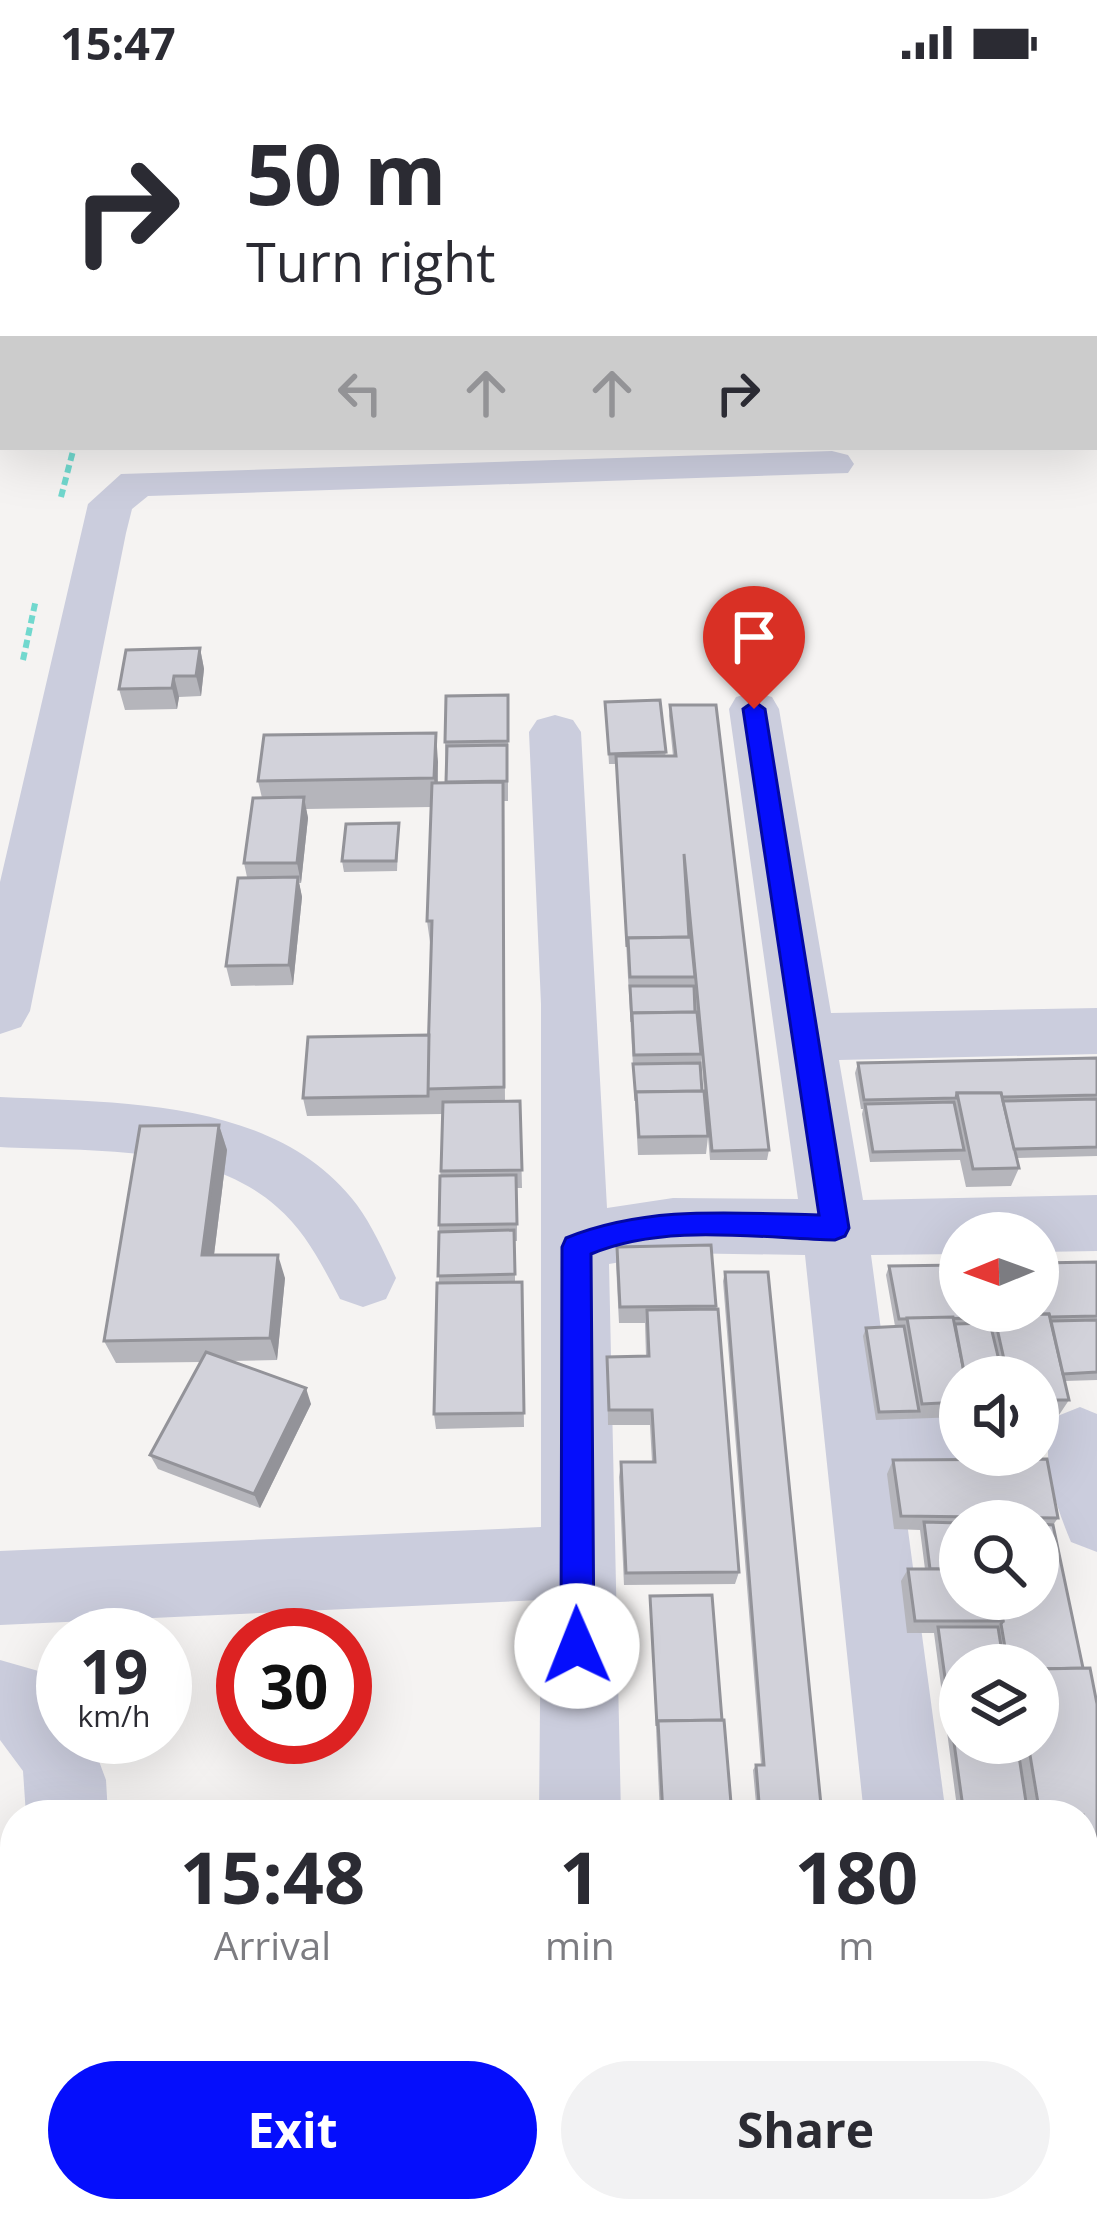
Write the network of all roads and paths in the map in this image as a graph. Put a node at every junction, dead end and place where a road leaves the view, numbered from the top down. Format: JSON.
{"nodes":[{"id":1,"x":832,"y":464,"type":"dead end"},
{"id":2,"x":754,"y":709,"type":"dead end"},
{"id":3,"x":555,"y":732,"type":"dead end"},
{"id":4,"x":0,"y":1011,"type":"edge"},
{"id":5,"x":1097,"y":1031,"type":"edge"},
{"id":6,"x":805,"y":1037,"type":"junction"},
{"id":7,"x":0,"y":1122,"type":"edge"},
{"id":8,"x":1097,"y":1223,"type":"edge"},
{"id":9,"x":835,"y":1228,"type":"junction"},
{"id":10,"x":576,"y":1247,"type":"junction"},
{"id":11,"x":363,"y":1278,"type":"dead end"},
{"id":12,"x":860,"y":1436,"type":"junction"},
{"id":13,"x":939,"y":1438,"type":"edge"},
{"id":14,"x":1072,"y":1440,"type":"edge"},
{"id":15,"x":1097,"y":1517,"type":"edge"},
{"id":16,"x":576,"y":1562,"type":"junction"},
{"id":17,"x":0,"y":1588,"type":"edge"},
{"id":18,"x":0,"y":1700,"type":"edge"},
{"id":19,"x":68,"y":1800,"type":"edge"},
{"id":20,"x":580,"y":1800,"type":"edge"},
{"id":21,"x":902,"y":1800,"type":"edge"}],
"edges":[{"from":1,"to":4,"type":"street"},
{"from":2,"to":6,"type":"street"},
{"from":3,"to":10,"type":"street"},
{"from":5,"to":6,"type":"street"},
{"from":6,"to":9,"type":"street"},
{"from":7,"to":11,"type":"street"},
{"from":8,"to":9,"type":"street"},
{"from":9,"to":10,"type":"street"},
{"from":9,"to":12,"type":"street"},
{"from":10,"to":16,"type":"street"},
{"from":12,"to":13,"type":"street"},
{"from":12,"to":21,"type":"street"},
{"from":14,"to":15,"type":"street"},
{"from":16,"to":17,"type":"street"},
{"from":16,"to":20,"type":"street"},
{"from":18,"to":19,"type":"street"}]}
